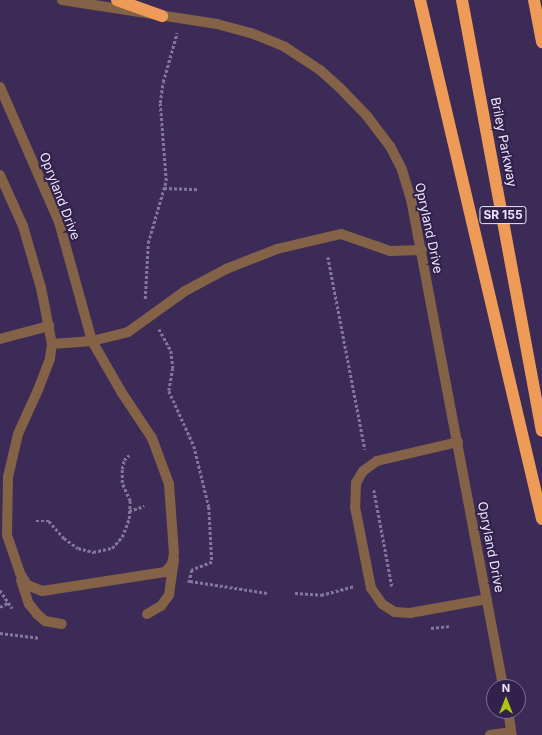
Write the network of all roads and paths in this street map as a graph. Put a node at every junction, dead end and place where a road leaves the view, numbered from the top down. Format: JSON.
{"nodes":[{"id":1,"x":62,"y":0,"type":"edge"},
{"id":2,"x":117,"y":0,"type":"edge"},
{"id":3,"x":420,"y":0,"type":"edge"},
{"id":4,"x":462,"y":0,"type":"edge"},
{"id":5,"x":534,"y":0,"type":"edge"},
{"id":6,"x":162,"y":16,"type":"junction"},
{"id":7,"x":183,"y":19,"type":"junction"},
{"id":8,"x":542,"y":42,"type":"edge"},
{"id":9,"x":0,"y":87,"type":"edge"},
{"id":10,"x":0,"y":176,"type":"edge"},
{"id":11,"x":164,"y":188,"type":"junction"},
{"id":12,"x":199,"y":189,"type":"dead end"},
{"id":13,"x":422,"y":250,"type":"junction"},
{"id":14,"x":150,"y":315,"type":"junction"},
{"id":15,"x":49,"y":326,"type":"junction"},
{"id":16,"x":0,"y":339,"type":"edge"},
{"id":17,"x":92,"y":340,"type":"junction"},
{"id":18,"x":52,"y":344,"type":"junction"},
{"id":19,"x":542,"y":431,"type":"edge"},
{"id":20,"x":458,"y":442,"type":"junction"},
{"id":21,"x":129,"y":455,"type":"dead end"},
{"id":22,"x":374,"y":489,"type":"dead end"},
{"id":23,"x":144,"y":506,"type":"dead end"},
{"id":24,"x":129,"y":511,"type":"junction"},
{"id":25,"x":542,"y":519,"type":"edge"},
{"id":26,"x":36,"y":521,"type":"dead end"},
{"id":27,"x":174,"y":553,"type":"junction"},
{"id":28,"x":20,"y":573,"type":"junction"},
{"id":29,"x":190,"y":581,"type":"junction"},
{"id":30,"x":357,"y":586,"type":"dead end"},
{"id":31,"x":392,"y":586,"type":"dead end"},
{"id":32,"x":187,"y":588,"type":"dead end"},
{"id":33,"x":0,"y":590,"type":"edge"},
{"id":34,"x":267,"y":593,"type":"dead end"},
{"id":35,"x":295,"y":593,"type":"dead end"},
{"id":36,"x":487,"y":599,"type":"junction"},
{"id":37,"x":0,"y":607,"type":"edge"},
{"id":38,"x":146,"y":614,"type":"dead end"},
{"id":39,"x":62,"y":624,"type":"dead end"},
{"id":40,"x":0,"y":633,"type":"edge"},
{"id":41,"x":41,"y":638,"type":"dead end"},
{"id":42,"x":502,"y":679,"type":"edge"},
{"id":43,"x":509,"y":719,"type":"edge"},
{"id":44,"x":512,"y":733,"type":"edge"},
{"id":45,"x":490,"y":735,"type":"edge"}],
"edges":[{"from":1,"to":6,"type":"lane","name":"Opryland Drive"},
{"from":2,"to":6,"type":"highway"},
{"from":3,"to":25,"type":"highway"},
{"from":4,"to":19,"type":"highway","name":"Briley Parkway","number":"SR 155"},
{"from":5,"to":8,"type":"highway"},
{"from":6,"to":7,"type":"lane","name":"Opryland Drive"},
{"from":7,"to":11,"type":"path"},
{"from":7,"to":13,"type":"lane","name":"Opryland Drive"},
{"from":9,"to":17,"type":"lane","name":"Opryland Drive"},
{"from":10,"to":15,"type":"lane"},
{"from":11,"to":12,"type":"path"},
{"from":11,"to":14,"type":"path"},
{"from":13,"to":14,"type":"lane"},
{"from":13,"to":20,"type":"lane","name":"Opryland Drive"},
{"from":14,"to":17,"type":"lane"},
{"from":14,"to":29,"type":"path"},
{"from":15,"to":16,"type":"lane"},
{"from":15,"to":18,"type":"lane"},
{"from":17,"to":18,"type":"lane"},
{"from":17,"to":27,"type":"lane","name":"Opryland Drive"},
{"from":18,"to":28,"type":"lane"},
{"from":20,"to":36,"type":"lane","name":"Opryland Drive"},
{"from":20,"to":36,"type":"lane"},
{"from":21,"to":24,"type":"path"},
{"from":22,"to":31,"type":"path"},
{"from":23,"to":24,"type":"path"},
{"from":24,"to":26,"type":"path"},
{"from":27,"to":28,"type":"lane"},
{"from":27,"to":38,"type":"lane","name":"Opryland Drive"},
{"from":28,"to":39,"type":"lane"},
{"from":29,"to":32,"type":"path"},
{"from":29,"to":34,"type":"path"},
{"from":30,"to":35,"type":"path"},
{"from":33,"to":37,"type":"path"},
{"from":36,"to":42,"type":"lane","name":"Opryland Drive"},
{"from":40,"to":41,"type":"path"},
{"from":43,"to":44,"type":"lane"},
{"from":44,"to":45,"type":"lane"}]}
